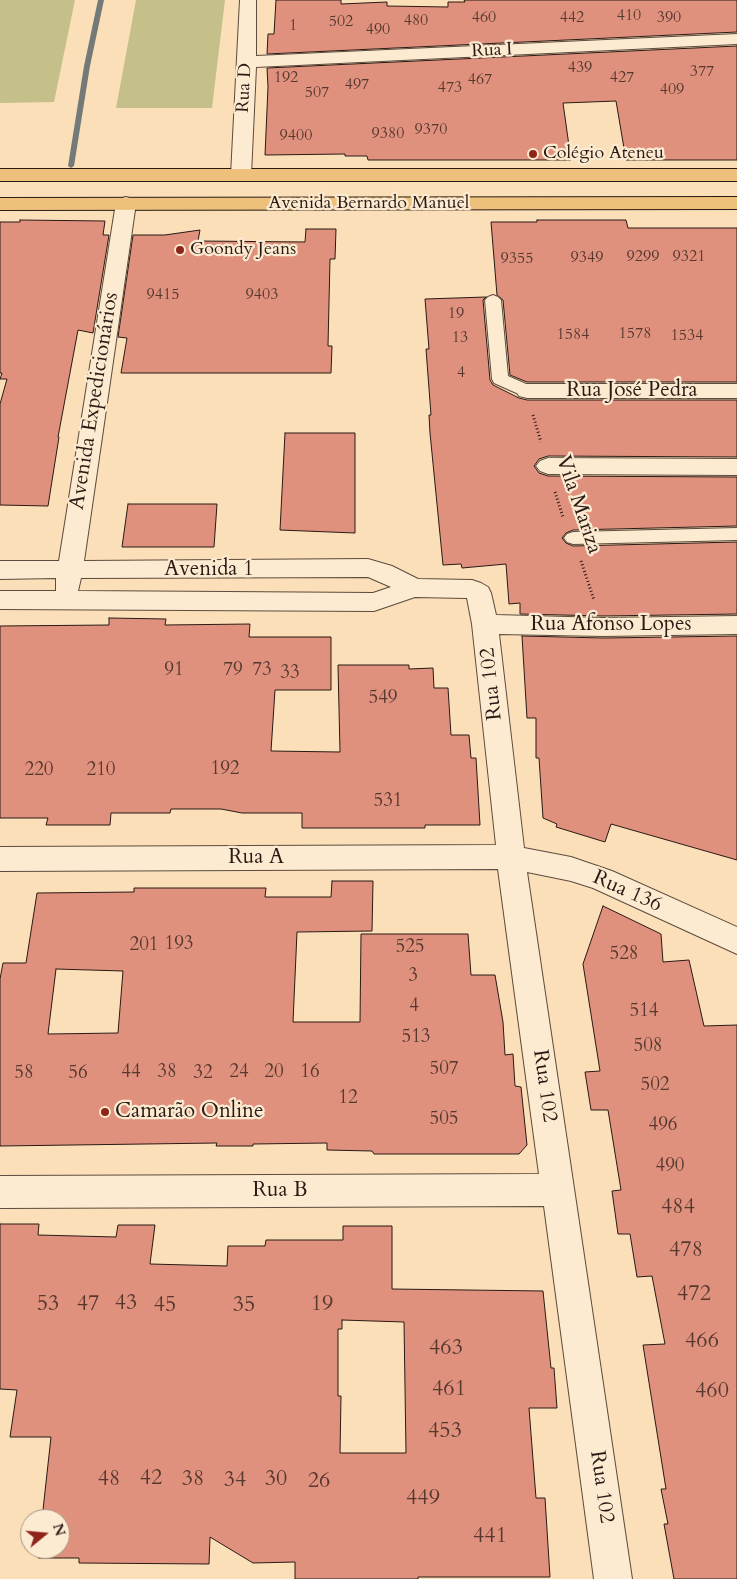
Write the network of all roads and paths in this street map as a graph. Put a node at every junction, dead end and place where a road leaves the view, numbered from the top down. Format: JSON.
{"nodes":[{"id":1,"x":248,"y":0,"type":"edge"},
{"id":2,"x":737,"y":40,"type":"edge"},
{"id":3,"x":247,"y":62,"type":"junction"},
{"id":4,"x":0,"y":175,"type":"edge"},
{"id":5,"x":241,"y":175,"type":"junction"},
{"id":6,"x":737,"y":175,"type":"edge"},
{"id":7,"x":126,"y":203,"type":"junction"},
{"id":8,"x":0,"y":204,"type":"edge"},
{"id":9,"x":737,"y":204,"type":"edge"},
{"id":10,"x":493,"y":300,"type":"dead end"},
{"id":11,"x":737,"y":391,"type":"edge"},
{"id":12,"x":527,"y":392,"type":"junction"},
{"id":13,"x":548,"y":466,"type":"junction"},
{"id":14,"x":737,"y":467,"type":"edge"},
{"id":15,"x":737,"y":534,"type":"edge"},
{"id":16,"x":573,"y":538,"type":"junction"},
{"id":17,"x":0,"y":570,"type":"edge"},
{"id":18,"x":69,"y":571,"type":"junction"},
{"id":19,"x":414,"y":588,"type":"junction"},
{"id":20,"x":479,"y":593,"type":"joint"},
{"id":21,"x":66,"y":599,"type":"junction"},
{"id":22,"x":0,"y":600,"type":"edge"},
{"id":23,"x":485,"y":624,"type":"junction"},
{"id":24,"x":737,"y":625,"type":"edge"},
{"id":25,"x":603,"y":627,"type":"junction"},
{"id":26,"x":511,"y":857,"type":"junction"},
{"id":27,"x":0,"y":859,"type":"edge"},
{"id":28,"x":737,"y":941,"type":"edge"},
{"id":29,"x":559,"y":1190,"type":"junction"},
{"id":30,"x":0,"y":1192,"type":"edge"},
{"id":31,"x":613,"y":1579,"type":"edge"}],
"edges":[{"from":1,"to":3,"type":"street","name":"Rua D"},
{"from":2,"to":3,"type":"street","name":"Rua I"},
{"from":3,"to":5,"type":"street","name":"Rua D"},
{"from":4,"to":5,"type":"main road","name":"Avenida Bernardo Manuel"},
{"from":5,"to":6,"type":"main road","name":"Avenida Bernardo Manuel"},
{"from":7,"to":8,"type":"main road","name":"Avenida Bernardo Manuel"},
{"from":7,"to":9,"type":"main road","name":"Avenida Bernardo Manuel"},
{"from":7,"to":18,"type":"street","name":"Avenida Expedicionários"},
{"from":10,"to":12,"type":"lane"},
{"from":11,"to":12,"type":"street","name":"Rua José Pedra"},
{"from":12,"to":13,"type":"path","name":"Vila Mariza"},
{"from":13,"to":14,"type":"street"},
{"from":13,"to":16,"type":"path","name":"Vila Mariza"},
{"from":15,"to":16,"type":"lane"},
{"from":16,"to":25,"type":"path","name":"Vila Mariza"},
{"from":17,"to":18,"type":"street","name":"Avenida 1"},
{"from":18,"to":19,"type":"street","name":"Avenida 1"},
{"from":18,"to":21,"type":"street","name":"Avenida Expedicionários"},
{"from":19,"to":20,"type":"street","name":"Avenida 1"},
{"from":19,"to":21,"type":"street","name":"Avenida 1"},
{"from":20,"to":23,"type":"street","name":"Rua 102"},
{"from":21,"to":22,"type":"street","name":"Avenida 1"},
{"from":23,"to":25,"type":"street","name":"Rua Afonso Lopes"},
{"from":23,"to":26,"type":"street","name":"Rua 102"},
{"from":24,"to":25,"type":"street","name":"Rua Afonso Lopes"},
{"from":26,"to":27,"type":"street","name":"Rua A"},
{"from":26,"to":28,"type":"street","name":"Rua 136"},
{"from":26,"to":29,"type":"street","name":"Rua 102"},
{"from":29,"to":30,"type":"street","name":"Rua B"},
{"from":29,"to":31,"type":"street","name":"Rua 102"}]}
